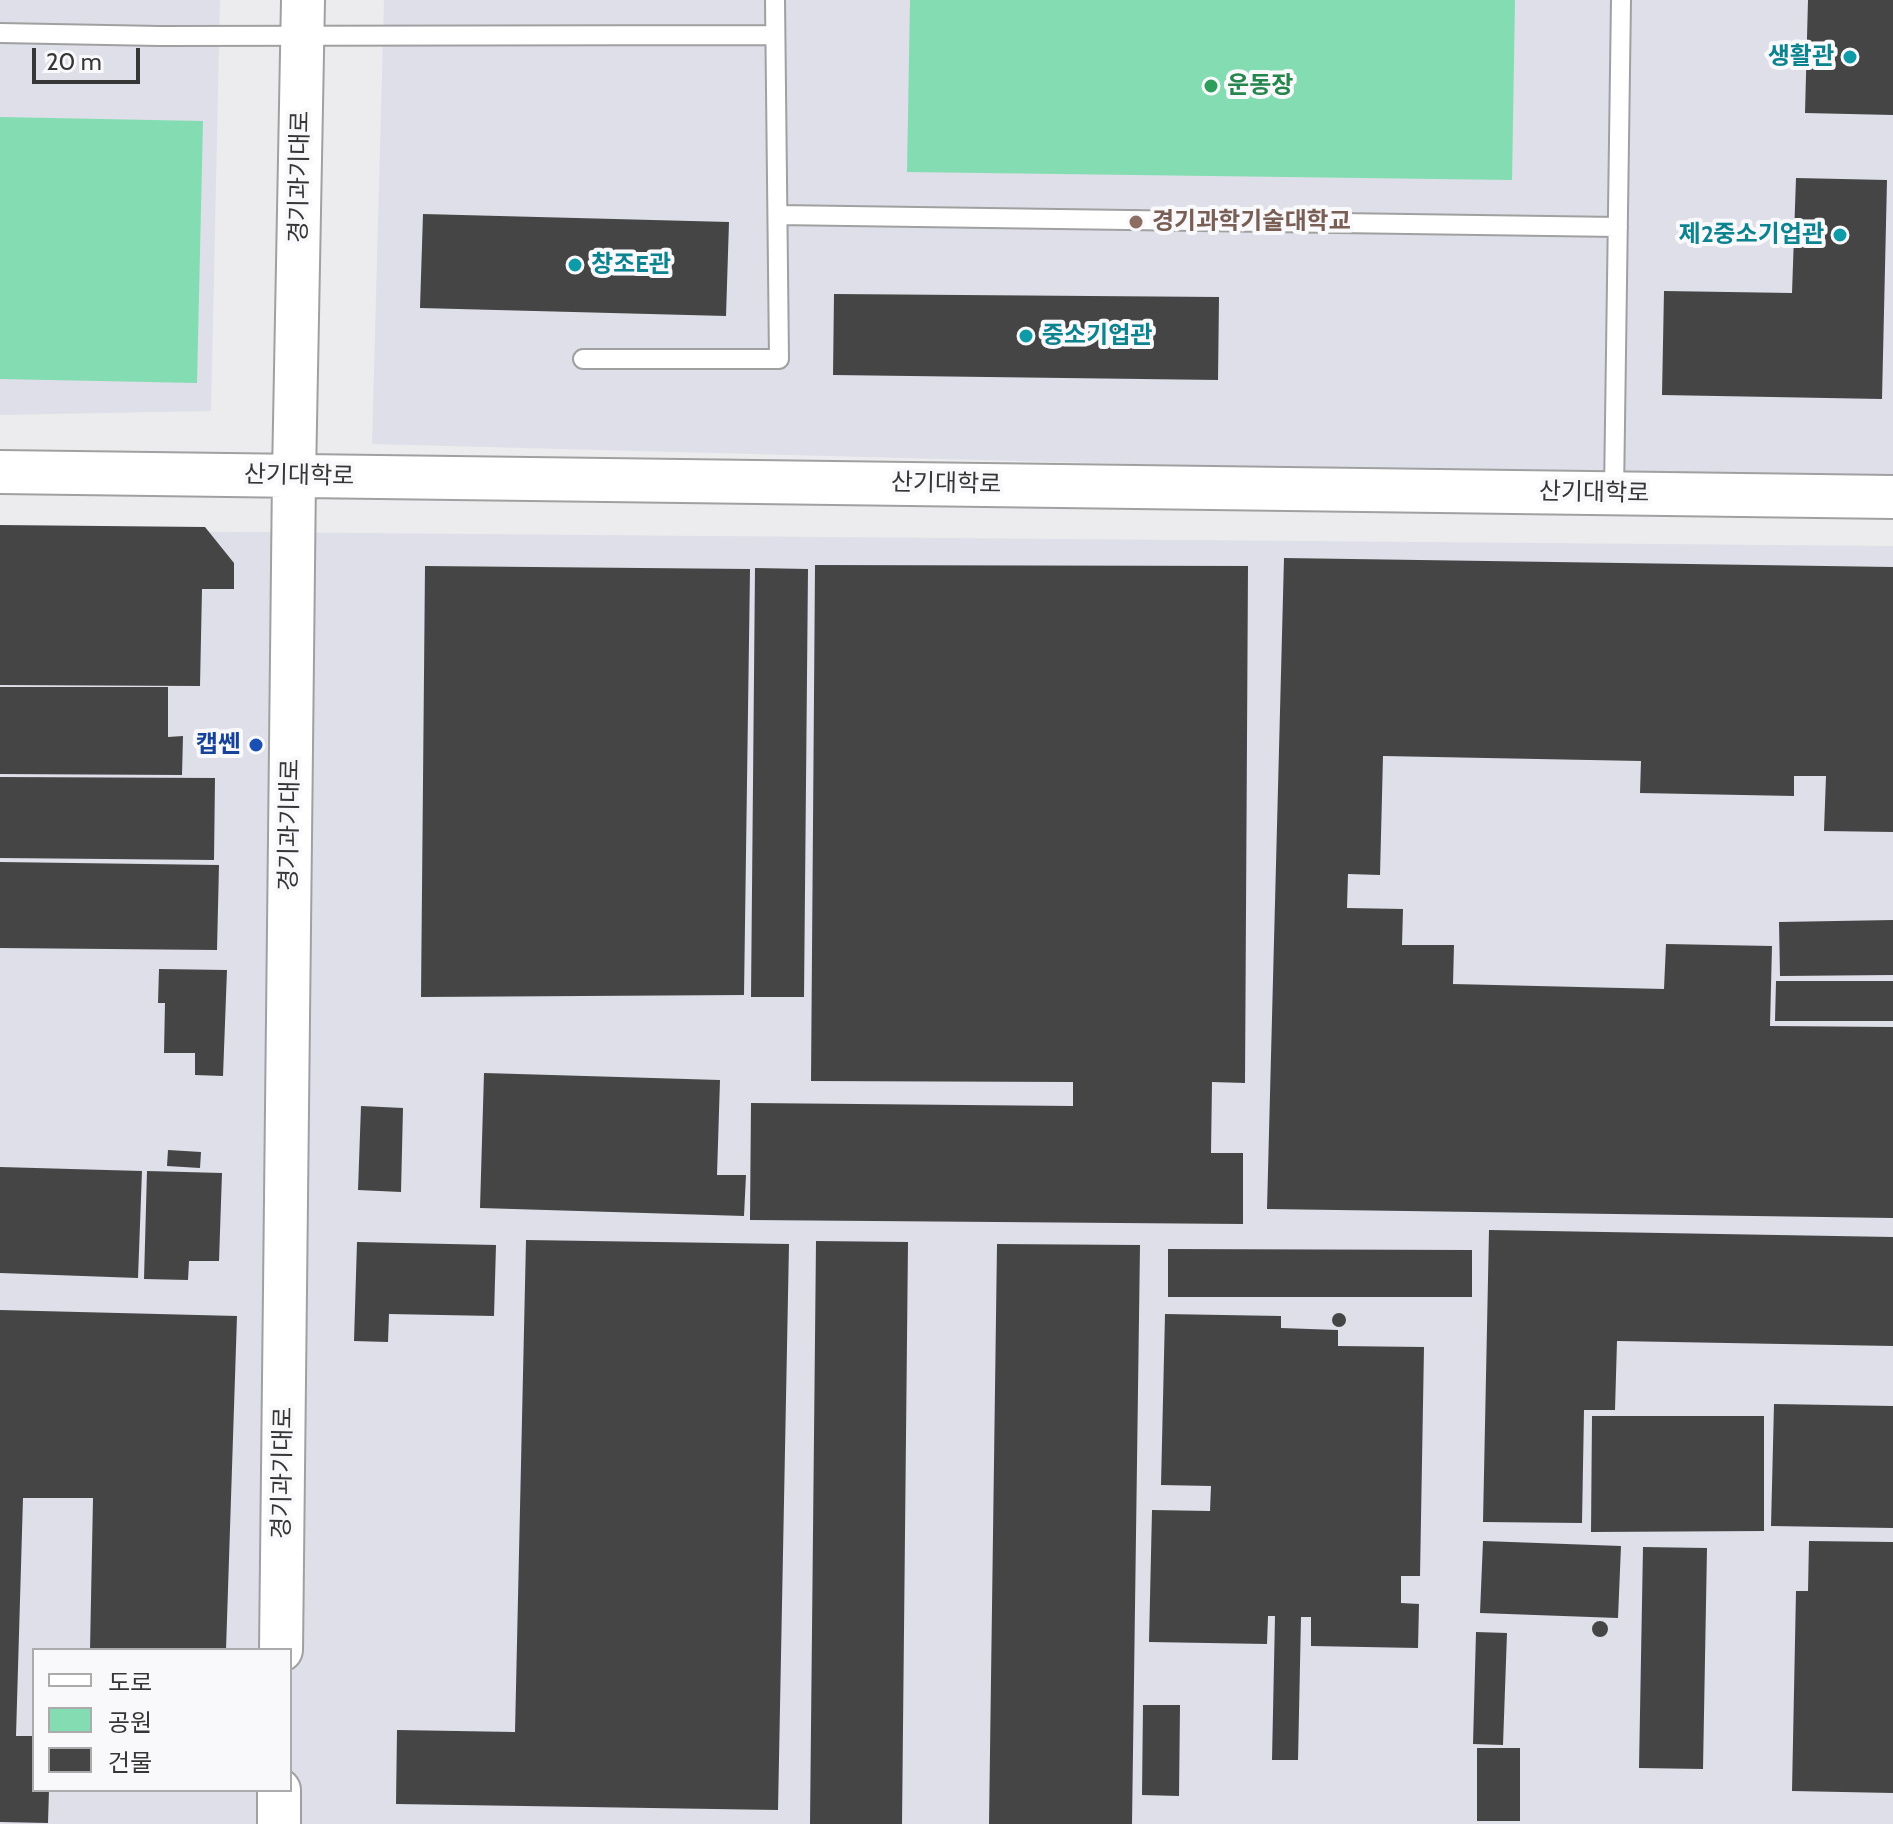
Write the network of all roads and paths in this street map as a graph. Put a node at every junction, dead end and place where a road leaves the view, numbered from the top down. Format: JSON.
{"nodes":[{"id":1,"x":775,"y":0,"type":"edge"},
{"id":2,"x":1621,"y":0,"type":"edge"},
{"id":3,"x":303,"y":18,"type":"edge"},
{"id":4,"x":0,"y":33,"type":"edge"},
{"id":5,"x":775,"y":35,"type":"junction"},
{"id":6,"x":778,"y":215,"type":"junction"},
{"id":7,"x":1618,"y":227,"type":"junction"},
{"id":8,"x":583,"y":359,"type":"dead end"},
{"id":9,"x":0,"y":472,"type":"edge"},
{"id":10,"x":294,"y":476,"type":"junction"},
{"id":11,"x":1614,"y":493,"type":"junction"},
{"id":12,"x":1893,"y":497,"type":"edge"},
{"id":13,"x":281,"y":1648,"type":"edge"},
{"id":14,"x":279,"y":1792,"type":"edge"},
{"id":15,"x":279,"y":1824,"type":"edge"}],
"edges":[{"from":1,"to":5,"type":"lane"},
{"from":2,"to":7,"type":"lane"},
{"from":3,"to":4,"type":"lane"},
{"from":3,"to":5,"type":"lane"},
{"from":3,"to":10,"type":"street","name":"경기과기대로"},
{"from":5,"to":6,"type":"lane"},
{"from":6,"to":7,"type":"lane"},
{"from":6,"to":8,"type":"lane"},
{"from":7,"to":11,"type":"lane"},
{"from":9,"to":10,"type":"street","name":"산기대학로"},
{"from":10,"to":11,"type":"street","name":"산기대학로"},
{"from":10,"to":13,"type":"street","name":"경기과기대로"},
{"from":11,"to":12,"type":"street","name":"산기대학로"},
{"from":14,"to":15,"type":"street"}]}
